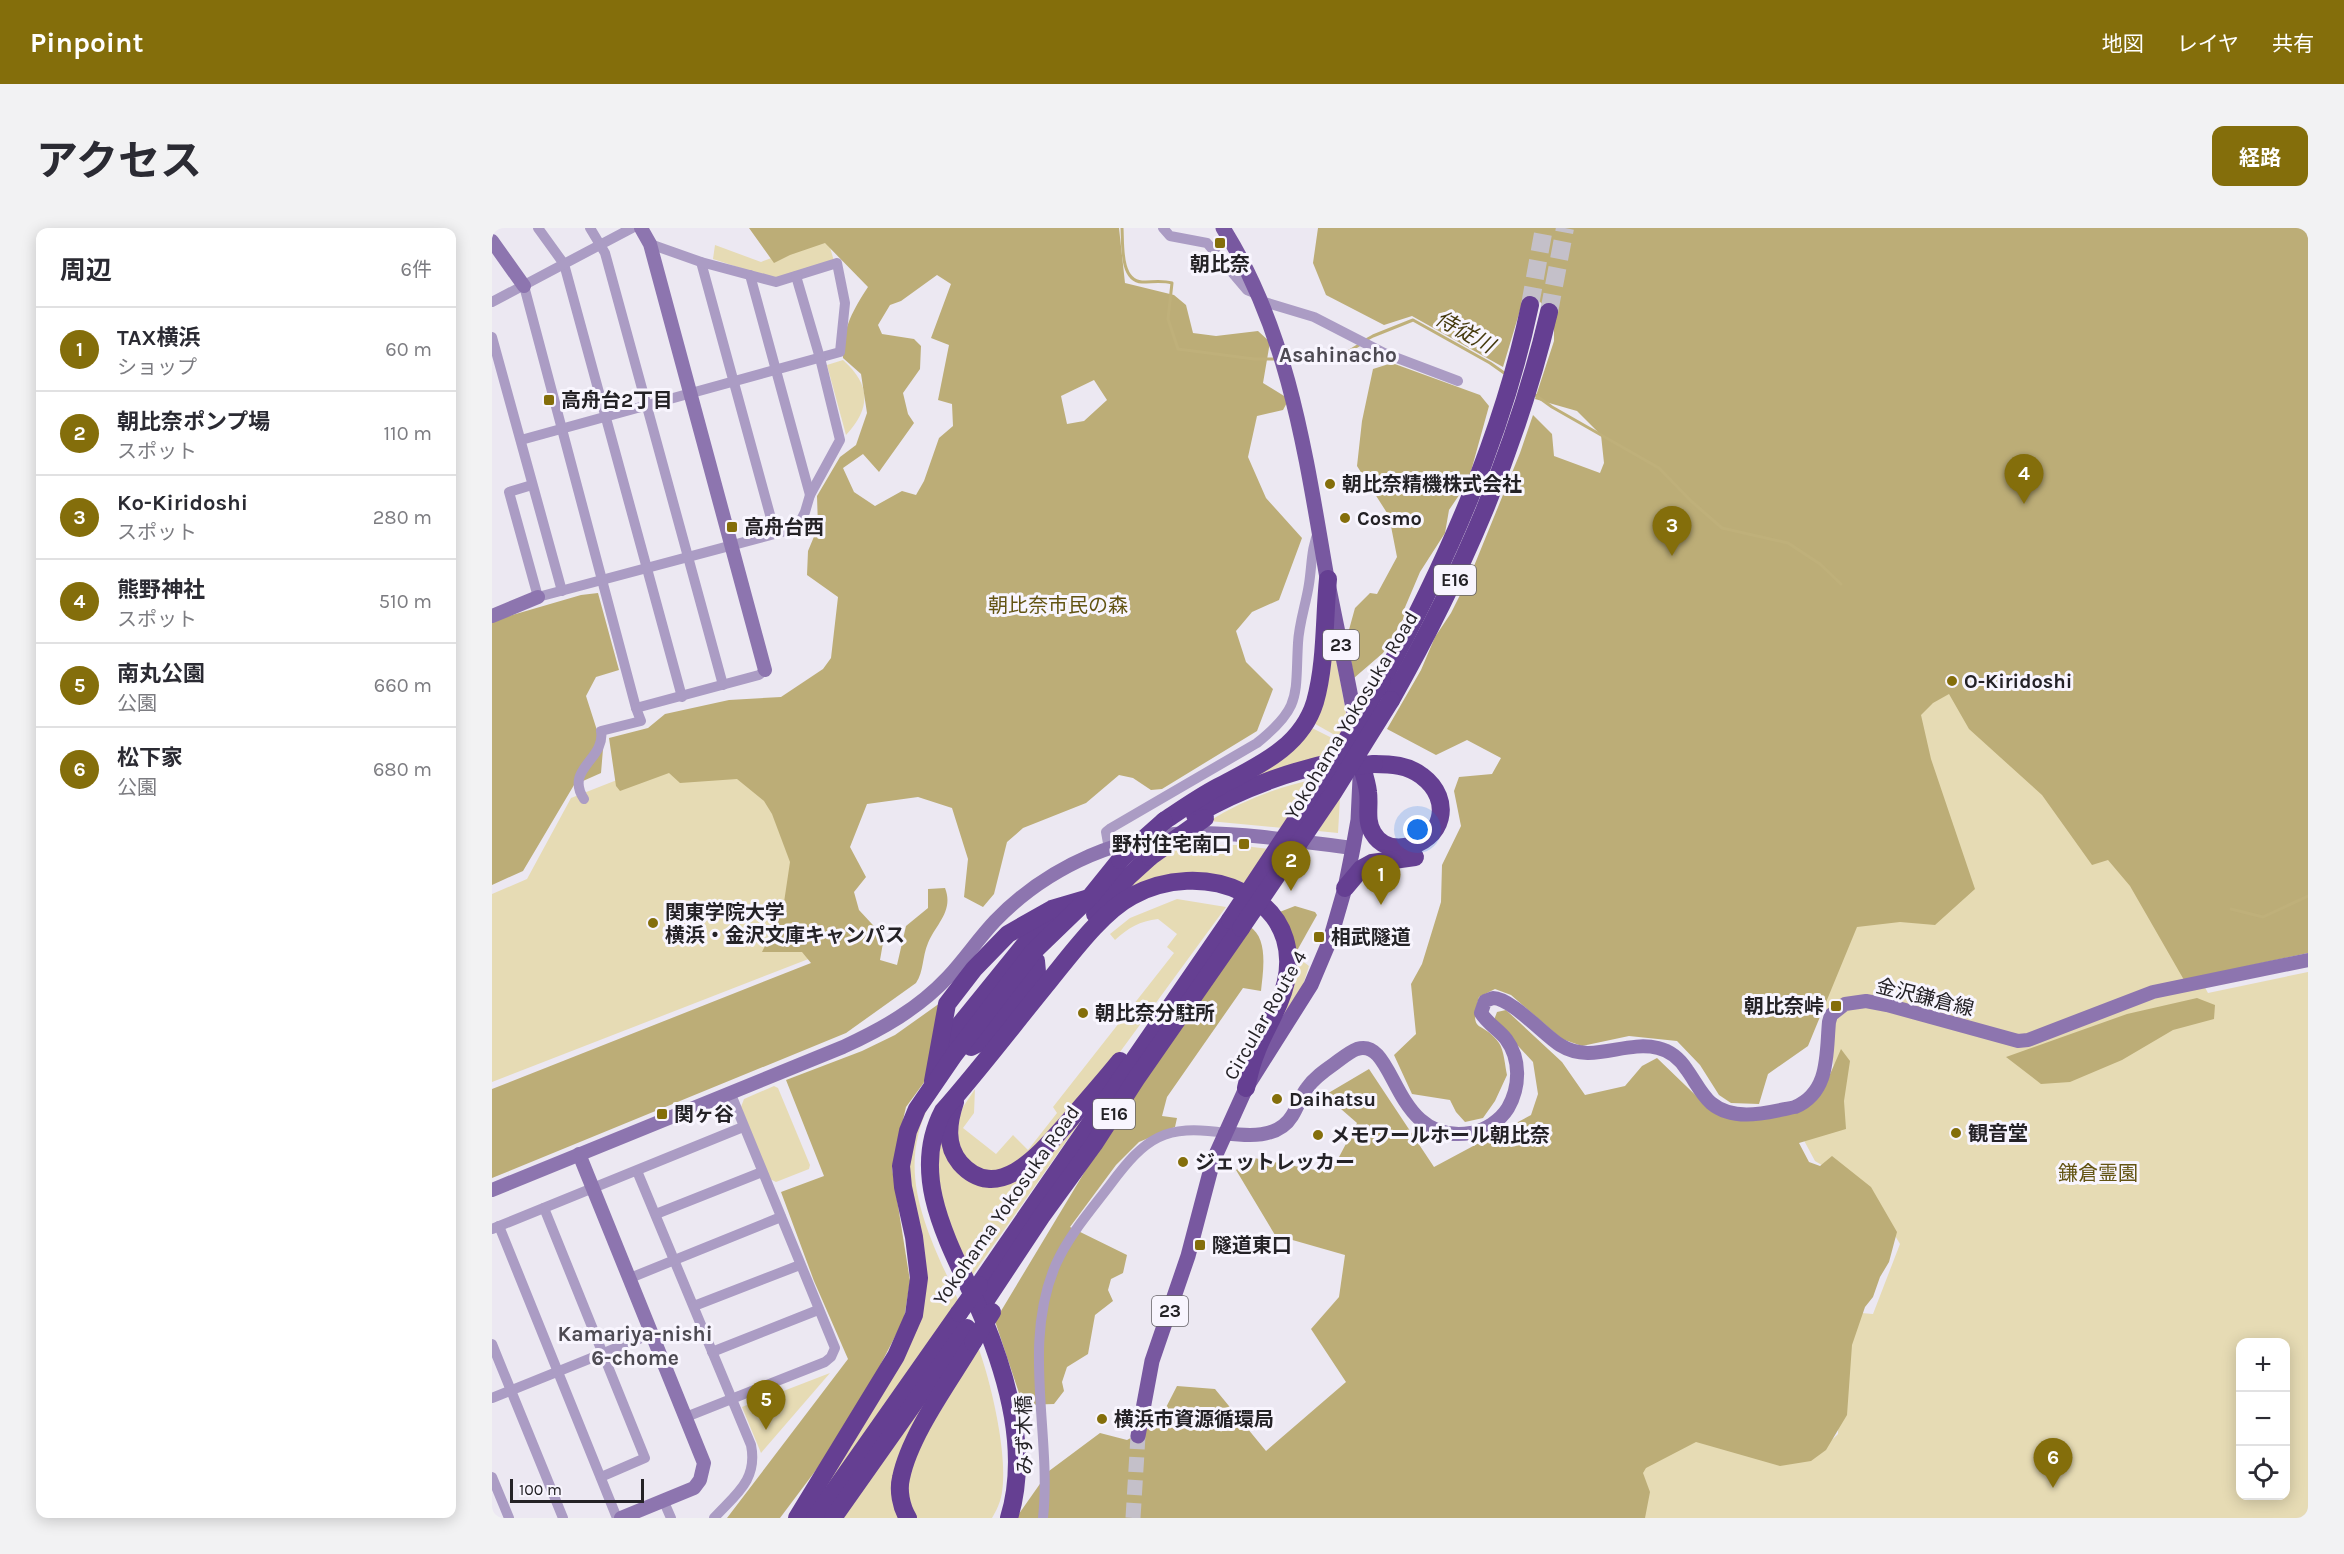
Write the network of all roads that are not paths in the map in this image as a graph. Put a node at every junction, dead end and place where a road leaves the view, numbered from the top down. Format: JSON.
{"nodes":[{"id":1,"x":538,"y":228,"type":"edge"},
{"id":2,"x":590,"y":228,"type":"edge"},
{"id":3,"x":632,"y":228,"type":"edge"},
{"id":4,"x":641,"y":228,"type":"edge"},
{"id":5,"x":1163,"y":228,"type":"edge"},
{"id":6,"x":1223,"y":228,"type":"edge"},
{"id":7,"x":492,"y":241,"type":"edge"},
{"id":8,"x":602,"y":244,"type":"junction"},
{"id":9,"x":650,"y":244,"type":"junction"},
{"id":10,"x":701,"y":262,"type":"junction"},
{"id":11,"x":564,"y":264,"type":"junction"},
{"id":12,"x":750,"y":275,"type":"junction"},
{"id":13,"x":795,"y":276,"type":"junction"},
{"id":14,"x":524,"y":286,"type":"junction"},
{"id":15,"x":1259,"y":298,"type":"junction"},
{"id":16,"x":492,"y":302,"type":"edge"},
{"id":17,"x":1530,"y":305,"type":"tunnel mouth"},
{"id":18,"x":1549,"y":312,"type":"tunnel mouth"},
{"id":19,"x":492,"y":337,"type":"edge"},
{"id":20,"x":820,"y":358,"type":"junction"},
{"id":21,"x":775,"y":371,"type":"junction"},
{"id":22,"x":1458,"y":381,"type":"dead end"},
{"id":23,"x":735,"y":382,"type":"junction"},
{"id":24,"x":691,"y":394,"type":"junction"},
{"id":25,"x":647,"y":407,"type":"junction"},
{"id":26,"x":605,"y":418,"type":"junction"},
{"id":27,"x":563,"y":429,"type":"junction"},
{"id":28,"x":521,"y":440,"type":"junction"},
{"id":29,"x":532,"y":485,"type":"junction"},
{"id":30,"x":810,"y":495,"type":"junction"},
{"id":31,"x":1319,"y":529,"type":"junction"},
{"id":32,"x":775,"y":533,"type":"junction"},
{"id":33,"x":732,"y":545,"type":"junction"},
{"id":34,"x":687,"y":558,"type":"junction"},
{"id":35,"x":646,"y":569,"type":"junction"},
{"id":36,"x":1328,"y":579,"type":"junction"},
{"id":37,"x":603,"y":580,"type":"junction"},
{"id":38,"x":562,"y":591,"type":"junction"},
{"id":39,"x":538,"y":597,"type":"junction"},
{"id":40,"x":493,"y":614,"type":"edge"},
{"id":41,"x":765,"y":670,"type":"joint"},
{"id":42,"x":723,"y":685,"type":"junction"},
{"id":43,"x":682,"y":697,"type":"junction"},
{"id":44,"x":636,"y":708,"type":"junction"},
{"id":45,"x":1358,"y":762,"type":"junction"},
{"id":46,"x":584,"y":799,"type":"dead end"},
{"id":47,"x":1353,"y":848,"type":"junction"},
{"id":48,"x":1114,"y":854,"type":"junction"},
{"id":49,"x":1146,"y":855,"type":"junction"},
{"id":50,"x":1345,"y":888,"type":"junction"},
{"id":51,"x":1084,"y":899,"type":"junction"},
{"id":52,"x":1236,"y":924,"type":"junction"},
{"id":53,"x":1042,"y":937,"type":"junction"},
{"id":54,"x":1214,"y":944,"type":"junction"},
{"id":55,"x":1067,"y":958,"type":"junction"},
{"id":56,"x":2308,"y":960,"type":"edge"},
{"id":57,"x":949,"y":1024,"type":"junction"},
{"id":58,"x":954,"y":1053,"type":"junction"},
{"id":59,"x":967,"y":1081,"type":"junction"},
{"id":60,"x":1246,"y":1088,"type":"junction"},
{"id":61,"x":730,"y":1092,"type":"junction"},
{"id":62,"x":743,"y":1127,"type":"junction"},
{"id":63,"x":1225,"y":1133,"type":"junction"},
{"id":64,"x":579,"y":1154,"type":"junction"},
{"id":65,"x":638,"y":1171,"type":"junction"},
{"id":66,"x":762,"y":1172,"type":"junction"},
{"id":67,"x":592,"y":1188,"type":"junction"},
{"id":68,"x":492,"y":1190,"type":"edge"},
{"id":69,"x":544,"y":1208,"type":"junction"},
{"id":70,"x":656,"y":1214,"type":"junction"},
{"id":71,"x":781,"y":1217,"type":"junction"},
{"id":72,"x":496,"y":1228,"type":"edge"},
{"id":73,"x":675,"y":1262,"type":"junction"},
{"id":74,"x":800,"y":1265,"type":"junction"},
{"id":75,"x":630,"y":1278,"type":"junction"},
{"id":76,"x":986,"y":1299,"type":"junction"},
{"id":77,"x":694,"y":1306,"type":"junction"},
{"id":78,"x":818,"y":1310,"type":"junction"},
{"id":79,"x":967,"y":1328,"type":"junction"},
{"id":80,"x":651,"y":1334,"type":"junction"},
{"id":81,"x":492,"y":1344,"type":"edge"},
{"id":82,"x":712,"y":1352,"type":"junction"},
{"id":83,"x":604,"y":1353,"type":"junction"},
{"id":84,"x":558,"y":1371,"type":"junction"},
{"id":85,"x":511,"y":1390,"type":"junction"},
{"id":86,"x":492,"y":1398,"type":"edge"},
{"id":87,"x":731,"y":1400,"type":"junction"},
{"id":88,"x":686,"y":1417,"type":"junction"},
{"id":89,"x":1138,"y":1436,"type":"tunnel mouth"},
{"id":90,"x":492,"y":1476,"type":"edge"},
{"id":91,"x":601,"y":1477,"type":"junction"},
{"id":92,"x":664,"y":1502,"type":"junction"},
{"id":93,"x":1043,"y":1514,"type":"edge"},
{"id":94,"x":506,"y":1517,"type":"edge"},
{"id":95,"x":563,"y":1518,"type":"edge"},
{"id":96,"x":619,"y":1518,"type":"edge"},
{"id":97,"x":671,"y":1518,"type":"edge"},
{"id":98,"x":714,"y":1518,"type":"edge"},
{"id":99,"x":797,"y":1518,"type":"edge"},
{"id":100,"x":815,"y":1518,"type":"edge"},
{"id":101,"x":833,"y":1518,"type":"edge"},
{"id":102,"x":908,"y":1518,"type":"edge"},
{"id":103,"x":998,"y":1518,"type":"edge"},
{"id":104,"x":1009,"y":1518,"type":"edge"}],
"edges":[{"from":1,"to":11,"type":"street"},
{"from":2,"to":8,"type":"street"},
{"from":3,"to":8,"type":"street"},
{"from":4,"to":9,"type":"street"},
{"from":5,"to":15,"type":"street"},
{"from":6,"to":15,"type":"main road","name":"Circular Route 4","number":"23"},
{"from":7,"to":14,"type":"street"},
{"from":8,"to":11,"type":"street"},
{"from":8,"to":25,"type":"street"},
{"from":9,"to":10,"type":"street"},
{"from":9,"to":24,"type":"street"},
{"from":10,"to":12,"type":"street"},
{"from":10,"to":23,"type":"street"},
{"from":11,"to":14,"type":"street"},
{"from":11,"to":26,"type":"street"},
{"from":12,"to":13,"type":"street"},
{"from":12,"to":21,"type":"street"},
{"from":13,"to":20,"type":"street"},
{"from":13,"to":20,"type":"street"},
{"from":14,"to":16,"type":"street"},
{"from":14,"to":27,"type":"street"},
{"from":15,"to":22,"type":"street"},
{"from":15,"to":31,"type":"main road","name":"Circular Route 4","number":"23"},
{"from":17,"to":52,"type":"highway","name":"Yokohama Yokosuka Road","number":"E16","bridge":true},
{"from":18,"to":52,"type":"highway","name":"Yokohama Yokosuka Road","number":"E16","bridge":true},
{"from":19,"to":28,"type":"street"},
{"from":20,"to":21,"type":"street"},
{"from":20,"to":30,"type":"street"},
{"from":21,"to":23,"type":"street"},
{"from":21,"to":30,"type":"street"},
{"from":23,"to":24,"type":"street"},
{"from":23,"to":32,"type":"street"},
{"from":24,"to":25,"type":"street"},
{"from":24,"to":33,"type":"street"},
{"from":25,"to":26,"type":"street"},
{"from":25,"to":34,"type":"street"},
{"from":26,"to":27,"type":"street"},
{"from":26,"to":35,"type":"street"},
{"from":27,"to":28,"type":"street"},
{"from":27,"to":37,"type":"street"},
{"from":28,"to":29,"type":"street"},
{"from":29,"to":38,"type":"street"},
{"from":29,"to":39,"type":"street"},
{"from":30,"to":32,"type":"street"},
{"from":31,"to":36,"type":"main road","name":"Circular Route 4","number":"23"},
{"from":31,"to":48,"type":"street"},
{"from":32,"to":33,"type":"street"},
{"from":33,"to":34,"type":"street"},
{"from":33,"to":41,"type":"street"},
{"from":34,"to":35,"type":"street"},
{"from":34,"to":42,"type":"street"},
{"from":35,"to":37,"type":"street"},
{"from":35,"to":43,"type":"street"},
{"from":36,"to":45,"type":"main road","name":"Circular Route 4","number":"23"},
{"from":36,"to":48,"type":"highway","bridge":true},
{"from":37,"to":38,"type":"street"},
{"from":37,"to":44,"type":"street"},
{"from":38,"to":39,"type":"street"},
{"from":39,"to":40,"type":"street"},
{"from":41,"to":42,"type":"street"},
{"from":42,"to":43,"type":"street"},
{"from":43,"to":44,"type":"street"},
{"from":44,"to":46,"type":"street"},
{"from":45,"to":45,"type":"highway"},
{"from":45,"to":47,"type":"main road","name":"Circular Route 4","number":"23"},
{"from":45,"to":49,"type":"highway","bridge":true},
{"from":45,"to":50,"type":"highway"},
{"from":47,"to":48,"type":"street"},
{"from":47,"to":50,"type":"main road","name":"Circular Route 4","number":"23"},
{"from":48,"to":51,"type":"highway"},
{"from":48,"to":61,"type":"street"},
{"from":49,"to":51,"type":"highway"},
{"from":49,"to":55,"type":"highway"},
{"from":50,"to":60,"type":"main road","name":"Circular Route 4","number":"23"},
{"from":51,"to":53,"type":"highway"},
{"from":51,"to":57,"type":"highway"},
{"from":52,"to":54,"type":"highway","name":"Yokohama Yokosuka Road","number":"E16"},
{"from":52,"to":76,"type":"highway","name":"Yokohama Yokosuka Road","number":"E16"},
{"from":53,"to":57,"type":"highway"},
{"from":53,"to":58,"type":"highway"},
{"from":53,"to":58,"type":"highway"},
{"from":54,"to":59,"type":"highway"},
{"from":54,"to":76,"type":"highway","name":"Yokohama Yokosuka Road","number":"E16"},
{"from":55,"to":59,"type":"highway"},
{"from":55,"to":60,"type":"highway"},
{"from":56,"to":63,"type":"street","name":"金沢鎌倉線"},
{"from":57,"to":58,"type":"highway"},
{"from":58,"to":99,"type":"highway"},
{"from":58,"to":103,"type":"highway"},
{"from":59,"to":104,"type":"highway"},
{"from":60,"to":63,"type":"main road","name":"Circular Route 4","number":"23"},
{"from":61,"to":62,"type":"street"},
{"from":61,"to":64,"type":"street"},
{"from":62,"to":65,"type":"street"},
{"from":62,"to":66,"type":"street"},
{"from":63,"to":89,"type":"main road","name":"Circular Route 4","number":"23"},
{"from":63,"to":93,"type":"street","name":"みず木橋"},
{"from":64,"to":67,"type":"street"},
{"from":64,"to":68,"type":"street"},
{"from":65,"to":67,"type":"street"},
{"from":65,"to":70,"type":"street"},
{"from":66,"to":70,"type":"street"},
{"from":66,"to":71,"type":"street"},
{"from":67,"to":69,"type":"street"},
{"from":67,"to":75,"type":"street"},
{"from":69,"to":72,"type":"street"},
{"from":69,"to":83,"type":"street"},
{"from":70,"to":73,"type":"street"},
{"from":71,"to":73,"type":"street"},
{"from":71,"to":74,"type":"street"},
{"from":72,"to":84,"type":"street"},
{"from":73,"to":75,"type":"street"},
{"from":73,"to":77,"type":"street"},
{"from":74,"to":77,"type":"street"},
{"from":74,"to":78,"type":"street"},
{"from":75,"to":80,"type":"street"},
{"from":76,"to":79,"type":"highway","name":"Yokohama Yokosuka Road","number":"E16","bridge":true},
{"from":76,"to":79,"type":"highway","bridge":true},
{"from":77,"to":82,"type":"street"},
{"from":78,"to":82,"type":"street"},
{"from":78,"to":87,"type":"street"},
{"from":79,"to":100,"type":"highway","name":"Yokohama Yokosuka Road","number":"E16"},
{"from":79,"to":101,"type":"highway","name":"Yokohama Yokosuka Road","number":"E16"},
{"from":79,"to":102,"type":"highway"},
{"from":80,"to":83,"type":"street"},
{"from":80,"to":88,"type":"street"},
{"from":81,"to":85,"type":"street"},
{"from":82,"to":87,"type":"street"},
{"from":83,"to":84,"type":"street"},
{"from":83,"to":91,"type":"street"},
{"from":84,"to":85,"type":"street"},
{"from":84,"to":91,"type":"street"},
{"from":85,"to":86,"type":"street"},
{"from":85,"to":95,"type":"street"},
{"from":87,"to":88,"type":"street"},
{"from":87,"to":98,"type":"street"},
{"from":88,"to":92,"type":"street"},
{"from":90,"to":94,"type":"street"},
{"from":91,"to":96,"type":"street"},
{"from":92,"to":96,"type":"street"},
{"from":92,"to":97,"type":"street"}]}
